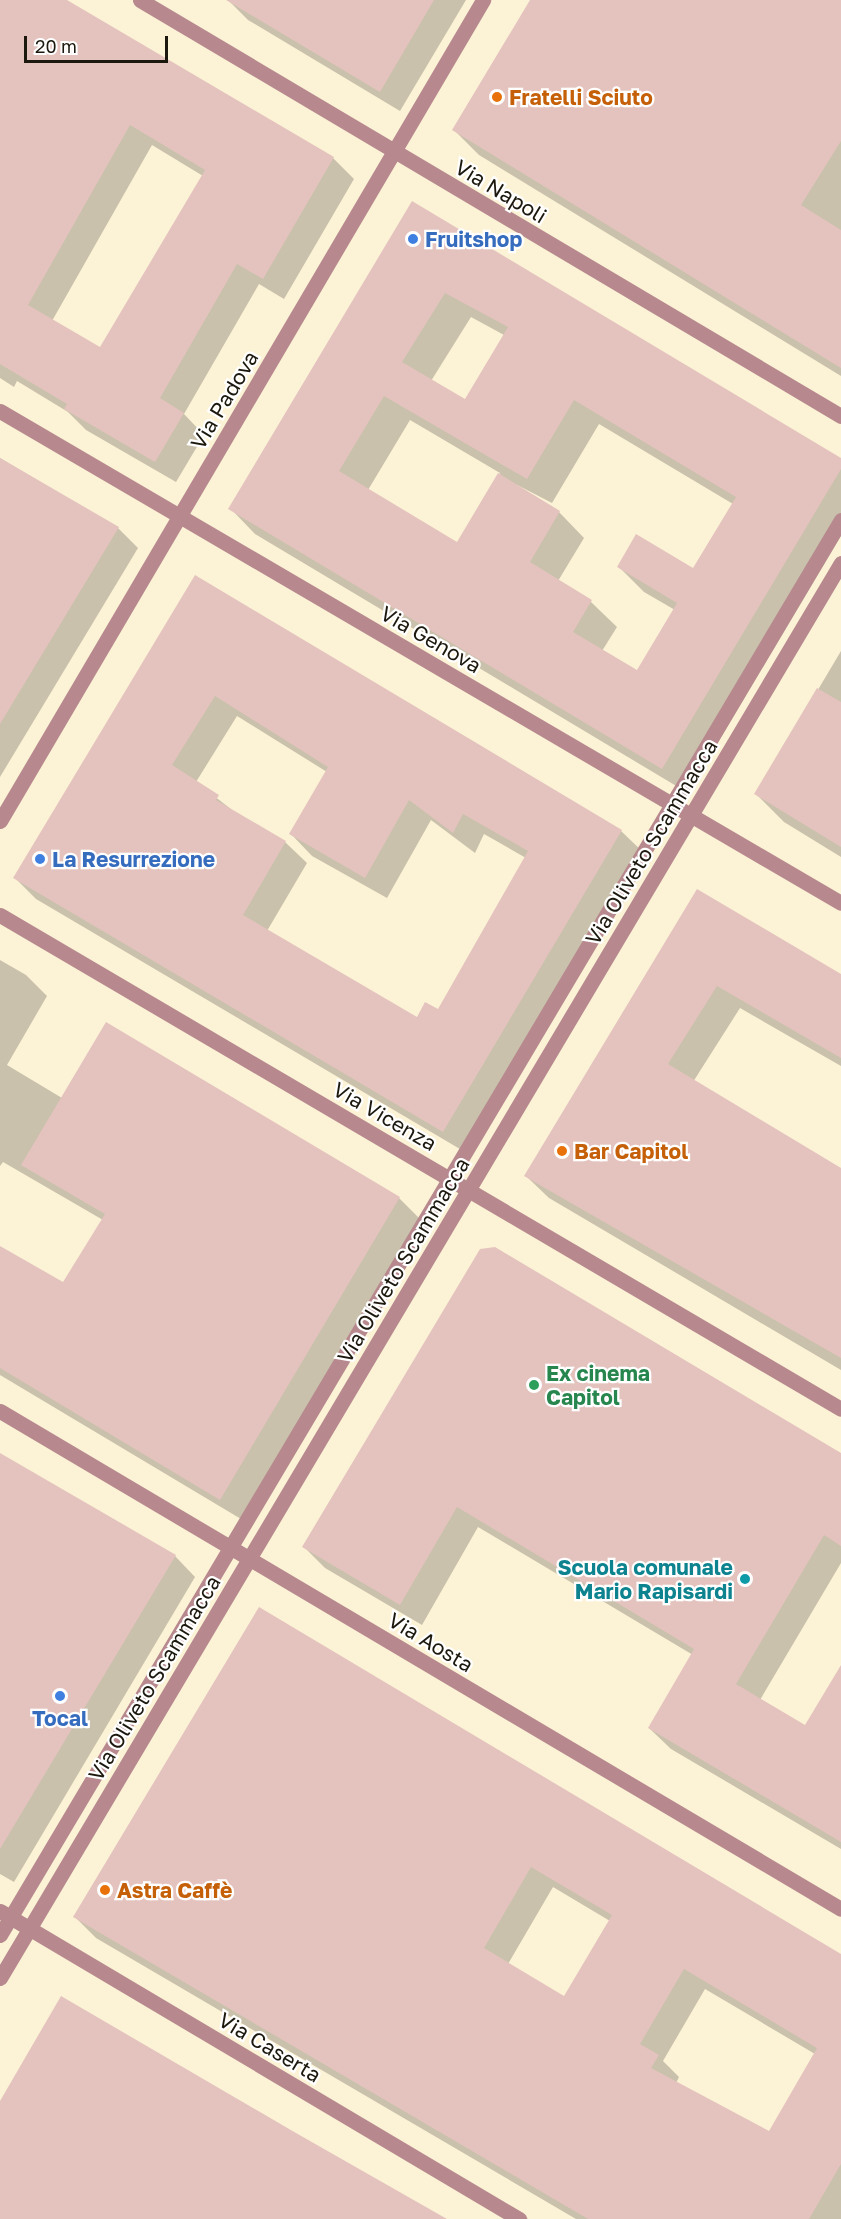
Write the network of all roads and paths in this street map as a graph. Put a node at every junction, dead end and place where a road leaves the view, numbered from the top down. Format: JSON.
{"nodes":[{"id":1,"x":140,"y":0,"type":"edge"},
{"id":2,"x":483,"y":0,"type":"edge"},
{"id":3,"x":393,"y":152,"type":"junction"},
{"id":4,"x":0,"y":411,"type":"edge"},
{"id":5,"x":841,"y":416,"type":"edge"},
{"id":6,"x":180,"y":516,"type":"junction"},
{"id":7,"x":841,"y":520,"type":"edge"},
{"id":8,"x":841,"y":563,"type":"edge"},
{"id":9,"x":672,"y":804,"type":"junction"},
{"id":10,"x":691,"y":816,"type":"junction"},
{"id":11,"x":0,"y":821,"type":"edge"},
{"id":12,"x":841,"y":903,"type":"edge"},
{"id":13,"x":0,"y":915,"type":"edge"},
{"id":14,"x":450,"y":1179,"type":"junction"},
{"id":15,"x":469,"y":1190,"type":"junction"},
{"id":16,"x":841,"y":1409,"type":"edge"},
{"id":17,"x":0,"y":1410,"type":"edge"},
{"id":18,"x":231,"y":1547,"type":"junction"},
{"id":19,"x":249,"y":1559,"type":"junction"},
{"id":20,"x":841,"y":1909,"type":"edge"},
{"id":21,"x":5,"y":1915,"type":"edge"},
{"id":22,"x":29,"y":1929,"type":"junction"},
{"id":23,"x":0,"y":1935,"type":"edge"},
{"id":24,"x":0,"y":1978,"type":"edge"},
{"id":25,"x":519,"y":2219,"type":"edge"}],
"edges":[{"from":1,"to":3,"type":"street","name":"Via Napoli"},
{"from":2,"to":3,"type":"street","name":"Via Padova"},
{"from":3,"to":5,"type":"street","name":"Via Napoli"},
{"from":3,"to":6,"type":"street","name":"Via Padova"},
{"from":4,"to":6,"type":"street","name":"Via Genova"},
{"from":6,"to":9,"type":"street","name":"Via Genova"},
{"from":6,"to":11,"type":"street","name":"Via Padova"},
{"from":7,"to":9,"type":"street"},
{"from":8,"to":10,"type":"street","name":"Via Oliveto Scammacca"},
{"from":9,"to":10,"type":"street","name":"Via Genova"},
{"from":9,"to":14,"type":"street"},
{"from":10,"to":12,"type":"street","name":"Via Genova"},
{"from":10,"to":15,"type":"street","name":"Via Oliveto Scammacca"},
{"from":13,"to":14,"type":"street","name":"Via Vicenza"},
{"from":14,"to":15,"type":"street","name":"Via Vicenza"},
{"from":14,"to":18,"type":"street"},
{"from":15,"to":16,"type":"street","name":"Via Vicenza"},
{"from":15,"to":19,"type":"street","name":"Via Oliveto Scammacca"},
{"from":17,"to":18,"type":"street","name":"Via Aosta"},
{"from":18,"to":19,"type":"street","name":"Via Aosta"},
{"from":18,"to":21,"type":"street"},
{"from":19,"to":20,"type":"street","name":"Via Aosta"},
{"from":19,"to":22,"type":"street","name":"Via Oliveto Scammacca"},
{"from":21,"to":22,"type":"street","name":"Via Caserta"},
{"from":21,"to":23,"type":"street"},
{"from":22,"to":24,"type":"street","name":"Via Oliveto Scammacca"},
{"from":22,"to":25,"type":"street","name":"Via Caserta"}]}
